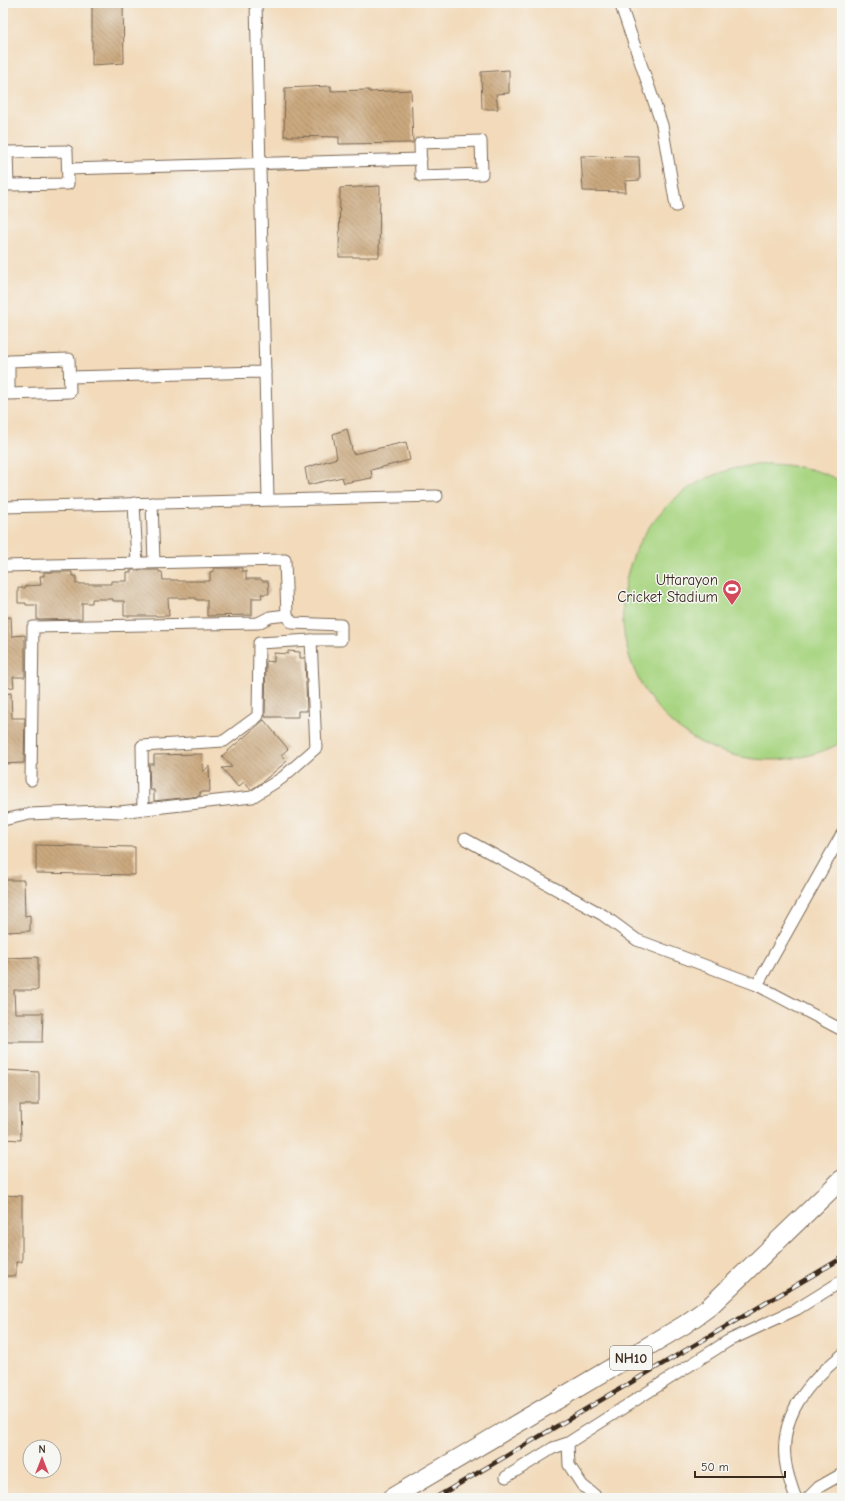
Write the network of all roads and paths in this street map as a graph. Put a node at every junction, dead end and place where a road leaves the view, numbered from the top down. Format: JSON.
{"nodes":[{"id":1,"x":256,"y":3,"type":"edge"},
{"id":2,"x":620,"y":3,"type":"edge"},
{"id":3,"x":421,"y":159,"type":"junction"},
{"id":4,"x":260,"y":164,"type":"junction"},
{"id":5,"x":68,"y":169,"type":"junction"},
{"id":6,"x":676,"y":206,"type":"dead end"},
{"id":7,"x":265,"y":372,"type":"junction"},
{"id":8,"x":70,"y":378,"type":"junction"},
{"id":9,"x":437,"y":496,"type":"dead end"},
{"id":10,"x":268,"y":500,"type":"junction"},
{"id":11,"x":134,"y":503,"type":"junction"},
{"id":12,"x":152,"y":503,"type":"junction"},
{"id":13,"x":3,"y":507,"type":"edge"},
{"id":14,"x":154,"y":562,"type":"junction"},
{"id":15,"x":137,"y":563,"type":"junction"},
{"id":16,"x":3,"y":566,"type":"edge"},
{"id":17,"x":287,"y":615,"type":"junction"},
{"id":18,"x":311,"y":640,"type":"junction"},
{"id":19,"x":31,"y":780,"type":"dead end"},
{"id":20,"x":143,"y":810,"type":"junction"},
{"id":21,"x":3,"y":820,"type":"edge"},
{"id":22,"x":842,"y":834,"type":"edge"},
{"id":23,"x":465,"y":839,"type":"dead end"},
{"id":24,"x":757,"y":985,"type":"junction"},
{"id":25,"x":842,"y":1030,"type":"edge"},
{"id":26,"x":842,"y":1179,"type":"edge"},
{"id":27,"x":842,"y":1280,"type":"edge"},
{"id":28,"x":842,"y":1355,"type":"edge"},
{"id":29,"x":568,"y":1443,"type":"junction"},
{"id":30,"x":842,"y":1474,"type":"edge"},
{"id":31,"x":506,"y":1477,"type":"dead end"},
{"id":32,"x":391,"y":1498,"type":"edge"},
{"id":33,"x":598,"y":1498,"type":"edge"},
{"id":34,"x":796,"y":1498,"type":"edge"},
{"id":35,"x":808,"y":1498,"type":"edge"}],
"edges":[{"from":1,"to":4,"type":"street"},
{"from":2,"to":6,"type":"street"},
{"from":3,"to":3,"type":"street"},
{"from":3,"to":4,"type":"street"},
{"from":4,"to":5,"type":"street"},
{"from":4,"to":7,"type":"street"},
{"from":5,"to":5,"type":"street"},
{"from":7,"to":8,"type":"street"},
{"from":7,"to":10,"type":"street"},
{"from":8,"to":8,"type":"street"},
{"from":9,"to":10,"type":"street"},
{"from":10,"to":12,"type":"street"},
{"from":11,"to":12,"type":"street"},
{"from":11,"to":13,"type":"street"},
{"from":11,"to":15,"type":"street"},
{"from":12,"to":14,"type":"street"},
{"from":14,"to":15,"type":"street"},
{"from":14,"to":17,"type":"street"},
{"from":15,"to":16,"type":"street"},
{"from":17,"to":18,"type":"street"},
{"from":17,"to":19,"type":"street"},
{"from":18,"to":20,"type":"street"},
{"from":18,"to":20,"type":"street"},
{"from":20,"to":21,"type":"street"},
{"from":22,"to":24,"type":"street"},
{"from":23,"to":24,"type":"street"},
{"from":24,"to":25,"type":"street"},
{"from":26,"to":32,"type":"highway","number":"NH10"},
{"from":27,"to":29,"type":"street"},
{"from":28,"to":34,"type":"street"},
{"from":29,"to":31,"type":"street"},
{"from":29,"to":33,"type":"street"},
{"from":30,"to":35,"type":"street"}]}
